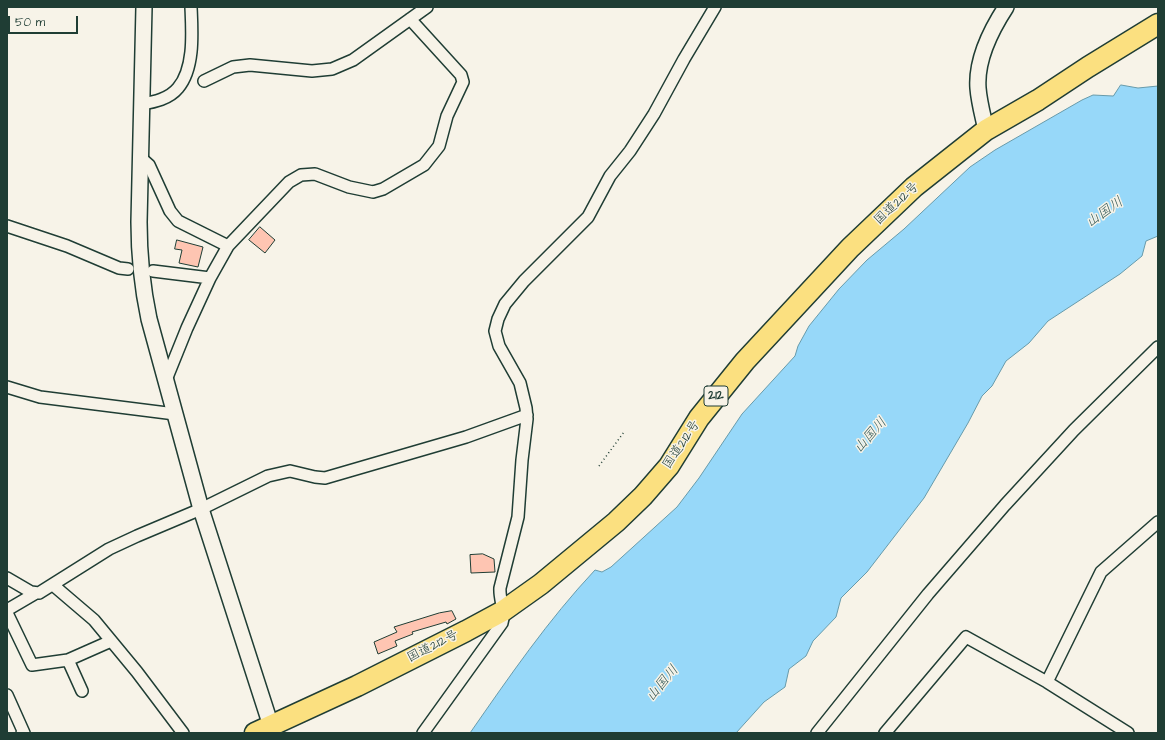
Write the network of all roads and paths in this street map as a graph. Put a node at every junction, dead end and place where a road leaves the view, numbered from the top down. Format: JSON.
{"nodes":[{"id":1,"x":144,"y":7,"type":"edge"},
{"id":2,"x":191,"y":7,"type":"edge"},
{"id":3,"x":427,"y":7,"type":"edge"},
{"id":4,"x":1006,"y":7,"type":"edge"},
{"id":5,"x":713,"y":8,"type":"edge"},
{"id":6,"x":410,"y":19,"type":"junction"},
{"id":7,"x":1158,"y":24,"type":"edge"},
{"id":8,"x":204,"y":81,"type":"dead end"},
{"id":9,"x":142,"y":104,"type":"junction"},
{"id":10,"x":986,"y":130,"type":"junction"},
{"id":11,"x":140,"y":157,"type":"junction"},
{"id":12,"x":7,"y":226,"type":"edge"},
{"id":13,"x":228,"y":246,"type":"junction"},
{"id":14,"x":128,"y":269,"type":"dead end"},
{"id":15,"x":153,"y":271,"type":"dead end"},
{"id":16,"x":210,"y":278,"type":"junction"},
{"id":17,"x":1158,"y":347,"type":"edge"},
{"id":18,"x":166,"y":380,"type":"junction"},
{"id":19,"x":7,"y":387,"type":"edge"},
{"id":20,"x":175,"y":414,"type":"junction"},
{"id":21,"x":527,"y":415,"type":"junction"},
{"id":22,"x":624,"y":432,"type":"dead end"},
{"id":23,"x":599,"y":466,"type":"dead end"},
{"id":24,"x":201,"y":509,"type":"junction"},
{"id":25,"x":1158,"y":522,"type":"edge"},
{"id":26,"x":7,"y":578,"type":"edge"},
{"id":27,"x":53,"y":585,"type":"junction"},
{"id":28,"x":36,"y":593,"type":"junction"},
{"id":29,"x":503,"y":611,"type":"junction"},
{"id":30,"x":7,"y":612,"type":"edge"},
{"id":31,"x":111,"y":641,"type":"junction"},
{"id":32,"x":68,"y":660,"type":"junction"},
{"id":33,"x":1047,"y":682,"type":"junction"},
{"id":34,"x":82,"y":691,"type":"dead end"},
{"id":35,"x":7,"y":695,"type":"edge"},
{"id":36,"x":263,"y":730,"type":"edge"},
{"id":37,"x":24,"y":733,"type":"edge"},
{"id":38,"x":183,"y":733,"type":"edge"},
{"id":39,"x":423,"y":733,"type":"edge"},
{"id":40,"x":817,"y":733,"type":"edge"},
{"id":41,"x":885,"y":733,"type":"edge"},
{"id":42,"x":1128,"y":733,"type":"edge"}],
"edges":[{"from":1,"to":9,"type":"street"},
{"from":2,"to":9,"type":"street"},
{"from":3,"to":6,"type":"street"},
{"from":4,"to":10,"type":"street"},
{"from":5,"to":21,"type":"street"},
{"from":6,"to":8,"type":"street"},
{"from":6,"to":13,"type":"street"},
{"from":7,"to":10,"type":"highway","name":"国道212号","number":"212"},
{"from":9,"to":11,"type":"street"},
{"from":10,"to":29,"type":"highway","name":"国道212号","number":"212"},
{"from":11,"to":13,"type":"street"},
{"from":11,"to":18,"type":"street"},
{"from":12,"to":14,"type":"street"},
{"from":13,"to":16,"type":"street"},
{"from":15,"to":16,"type":"street"},
{"from":16,"to":18,"type":"street"},
{"from":17,"to":40,"type":"street"},
{"from":18,"to":20,"type":"street"},
{"from":19,"to":20,"type":"street"},
{"from":20,"to":24,"type":"street"},
{"from":21,"to":24,"type":"street"},
{"from":21,"to":29,"type":"street"},
{"from":22,"to":23,"type":"path"},
{"from":24,"to":27,"type":"street"},
{"from":24,"to":36,"type":"street"},
{"from":25,"to":33,"type":"street"},
{"from":26,"to":28,"type":"street"},
{"from":27,"to":28,"type":"street"},
{"from":27,"to":31,"type":"street"},
{"from":28,"to":30,"type":"street"},
{"from":29,"to":36,"type":"highway","name":"国道212号","number":"212"},
{"from":29,"to":39,"type":"street"},
{"from":30,"to":32,"type":"street"},
{"from":31,"to":32,"type":"street"},
{"from":31,"to":38,"type":"street"},
{"from":32,"to":34,"type":"street"},
{"from":33,"to":41,"type":"street"},
{"from":33,"to":42,"type":"street"},
{"from":35,"to":37,"type":"street"}]}
